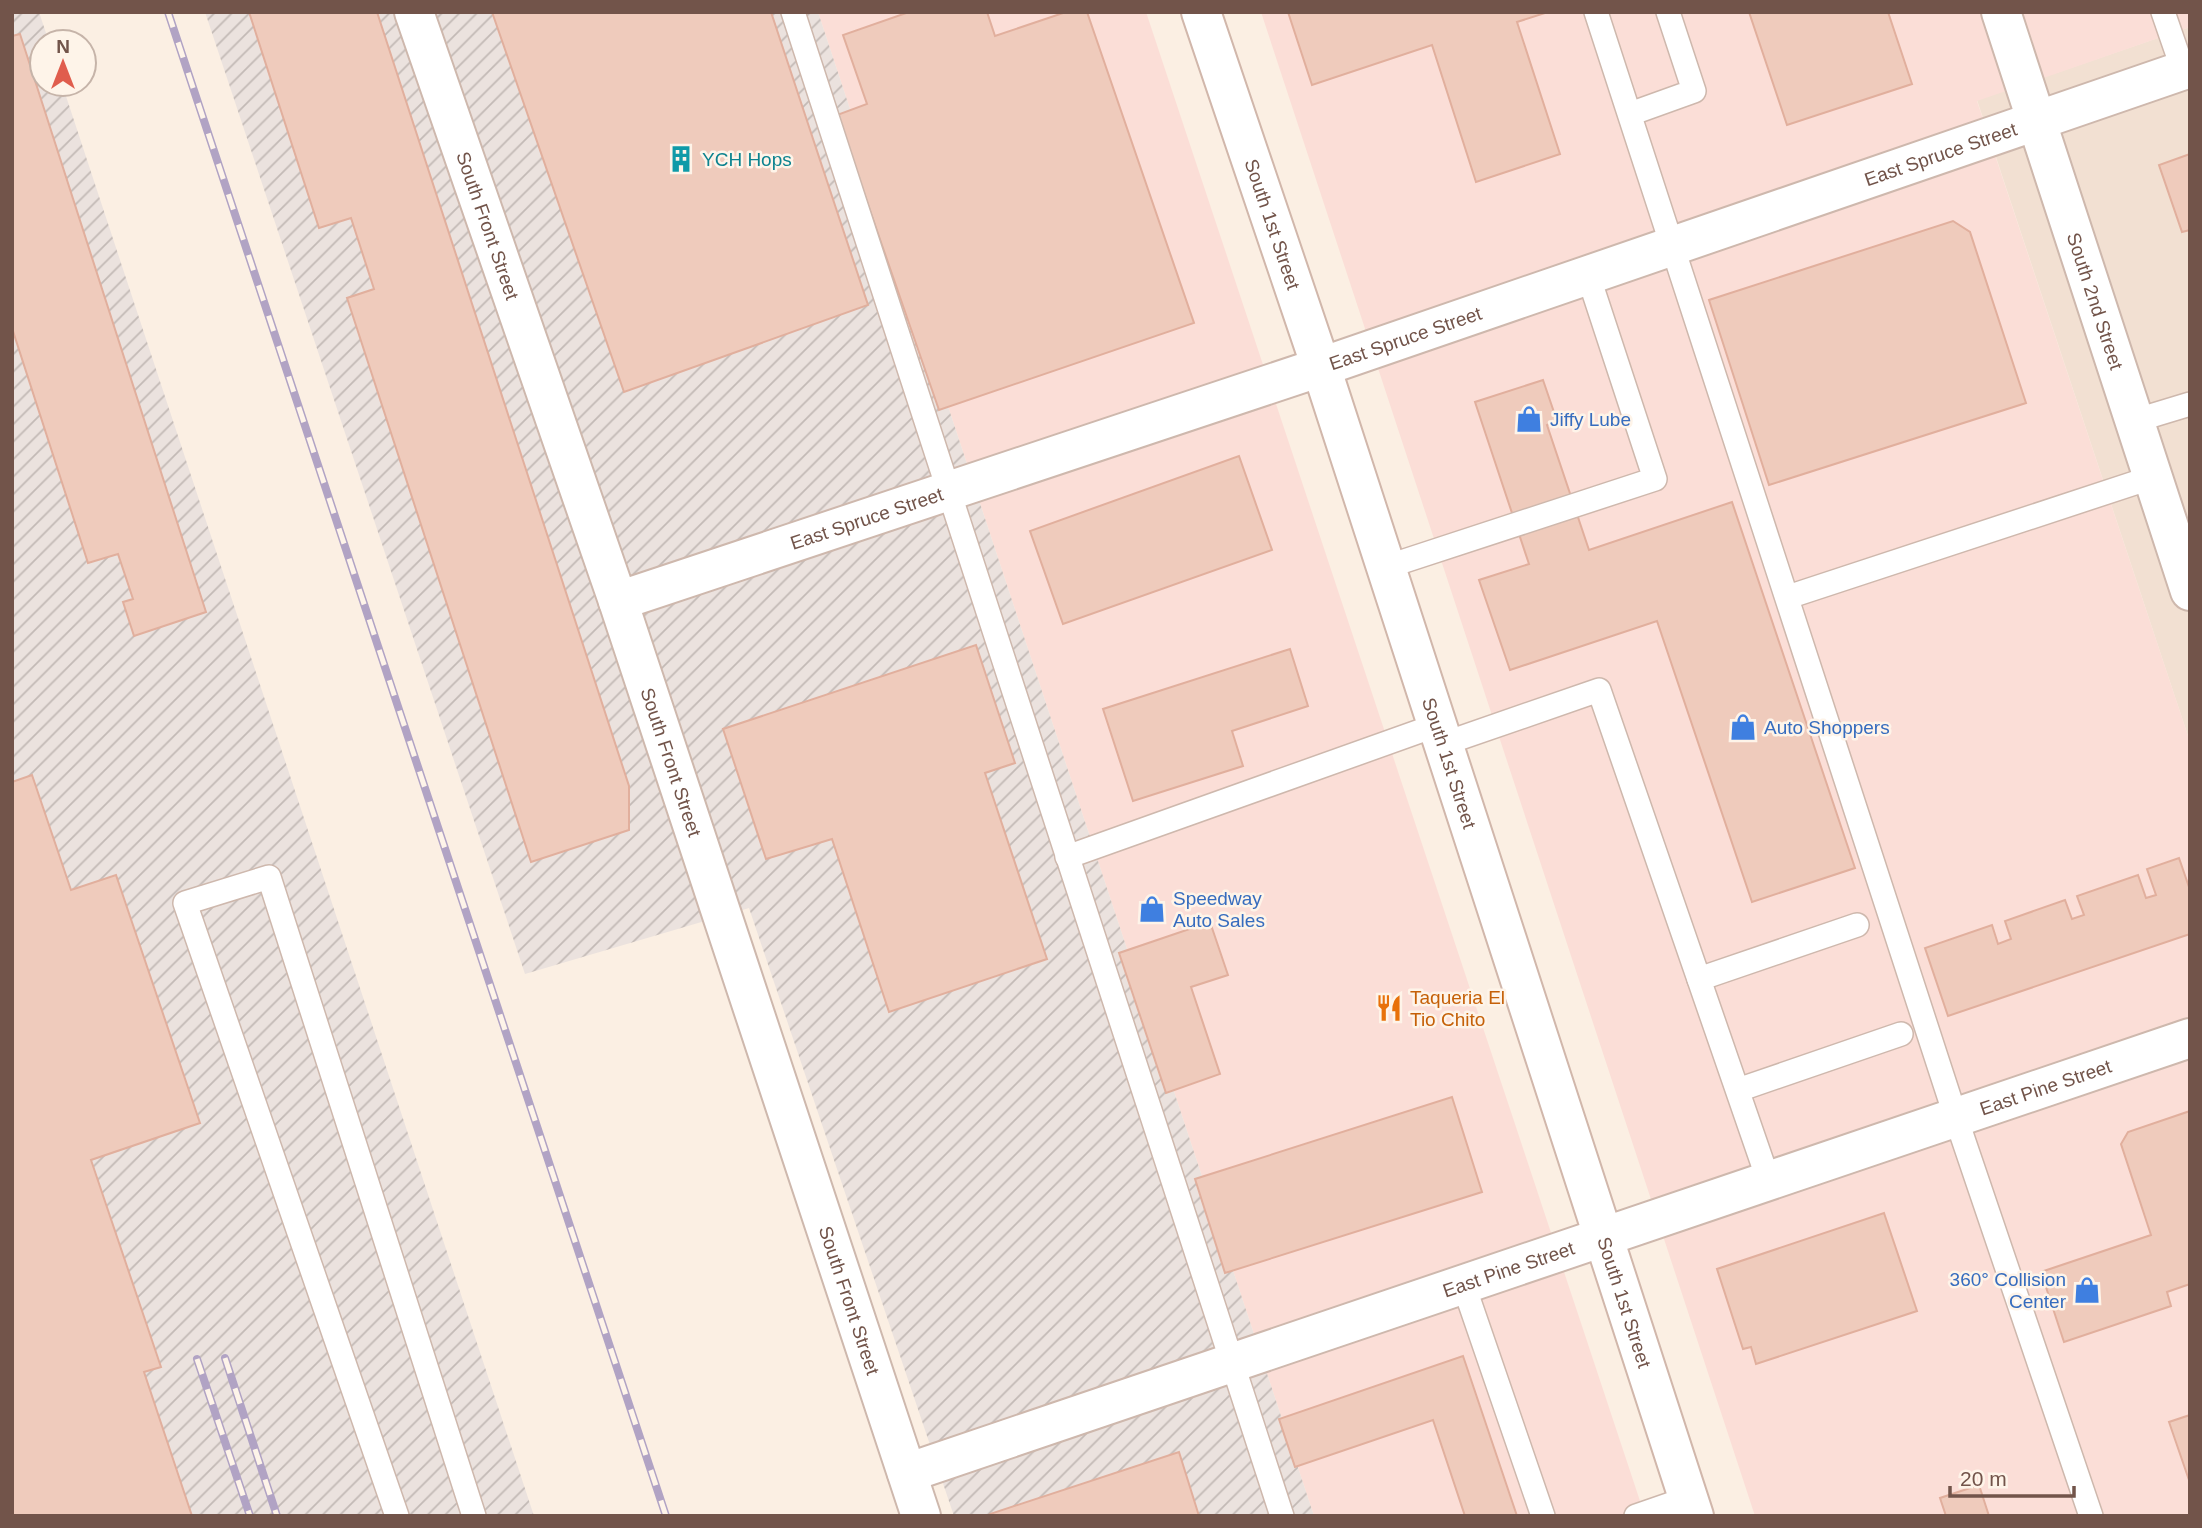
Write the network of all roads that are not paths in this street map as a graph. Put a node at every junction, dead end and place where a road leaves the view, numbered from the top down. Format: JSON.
{"nodes":[{"id":1,"x":414,"y":12,"type":"edge"},
{"id":2,"x":793,"y":12,"type":"edge"},
{"id":3,"x":1201,"y":12,"type":"edge"},
{"id":4,"x":1596,"y":12,"type":"edge"},
{"id":5,"x":1668,"y":12,"type":"edge"},
{"id":6,"x":2001,"y":12,"type":"edge"},
{"id":7,"x":2163,"y":12,"type":"edge"},
{"id":8,"x":2187,"y":69,"type":"edge"},
{"id":9,"x":1630,"y":114,"type":"junction"},
{"id":10,"x":2037,"y":120,"type":"junction"},
{"id":11,"x":1674,"y":245,"type":"junction"},
{"id":12,"x":1588,"y":275,"type":"junction"},
{"id":13,"x":1321,"y":367,"type":"junction"},
{"id":14,"x":2190,"y":404,"type":"edge"},
{"id":15,"x":2134,"y":421,"type":"junction"},
{"id":16,"x":2153,"y":477,"type":"junction"},
{"id":17,"x":947,"y":492,"type":"junction"},
{"id":18,"x":1386,"y":567,"type":"junction"},
{"id":19,"x":2190,"y":591,"type":"edge"},
{"id":20,"x":1787,"y":597,"type":"junction"},
{"id":21,"x":618,"y":601,"type":"junction"},
{"id":22,"x":1440,"y":734,"type":"junction"},
{"id":23,"x":1067,"y":857,"type":"junction"},
{"id":24,"x":1857,"y":925,"type":"dead end"},
{"id":25,"x":1699,"y":979,"type":"junction"},
{"id":26,"x":1901,"y":1034,"type":"dead end"},
{"id":27,"x":2190,"y":1038,"type":"edge"},
{"id":28,"x":1738,"y":1090,"type":"junction"},
{"id":29,"x":1956,"y":1118,"type":"junction"},
{"id":30,"x":1769,"y":1182,"type":"junction"},
{"id":31,"x":1604,"y":1239,"type":"junction"},
{"id":32,"x":1464,"y":1286,"type":"junction"},
{"id":33,"x":1231,"y":1363,"type":"junction"},
{"id":34,"x":907,"y":1473,"type":"junction"},
{"id":35,"x":1691,"y":1507,"type":"edge"},
{"id":36,"x":397,"y":1516,"type":"edge"},
{"id":37,"x":474,"y":1516,"type":"edge"},
{"id":38,"x":921,"y":1516,"type":"edge"},
{"id":39,"x":1282,"y":1516,"type":"edge"},
{"id":40,"x":1543,"y":1516,"type":"edge"},
{"id":41,"x":1636,"y":1516,"type":"edge"},
{"id":42,"x":2091,"y":1516,"type":"edge"}],
"edges":[{"from":1,"to":21,"type":"street","name":"South Front Street"},
{"from":2,"to":17,"type":"lane"},
{"from":3,"to":13,"type":"street","name":"South 1st Street"},
{"from":4,"to":9,"type":"lane"},
{"from":5,"to":9,"type":"lane"},
{"from":6,"to":10,"type":"street","name":"South 2nd Street"},
{"from":7,"to":8,"type":"lane"},
{"from":8,"to":10,"type":"street","name":"East Spruce Street"},
{"from":9,"to":11,"type":"lane"},
{"from":10,"to":11,"type":"street","name":"East Spruce Street"},
{"from":10,"to":15,"type":"street","name":"South 2nd Street"},
{"from":11,"to":12,"type":"street","name":"East Spruce Street"},
{"from":11,"to":20,"type":"lane"},
{"from":12,"to":13,"type":"street","name":"East Spruce Street"},
{"from":12,"to":18,"type":"lane"},
{"from":13,"to":17,"type":"street","name":"East Spruce Street"},
{"from":13,"to":18,"type":"street","name":"South 1st Street"},
{"from":14,"to":15,"type":"lane"},
{"from":15,"to":16,"type":"street","name":"South 2nd Street"},
{"from":16,"to":19,"type":"street","name":"South 2nd Street"},
{"from":16,"to":20,"type":"lane"},
{"from":17,"to":21,"type":"street","name":"East Spruce Street"},
{"from":17,"to":23,"type":"lane"},
{"from":18,"to":22,"type":"street","name":"South 1st Street"},
{"from":20,"to":29,"type":"lane"},
{"from":21,"to":34,"type":"street","name":"South Front Street"},
{"from":22,"to":23,"type":"lane"},
{"from":22,"to":25,"type":"lane"},
{"from":22,"to":31,"type":"street","name":"South 1st Street"},
{"from":23,"to":33,"type":"lane"},
{"from":24,"to":25,"type":"lane"},
{"from":25,"to":28,"type":"lane"},
{"from":26,"to":28,"type":"lane"},
{"from":27,"to":29,"type":"street","name":"East Pine Street"},
{"from":28,"to":30,"type":"lane"},
{"from":29,"to":30,"type":"street","name":"East Pine Street"},
{"from":29,"to":42,"type":"lane"},
{"from":30,"to":31,"type":"street","name":"East Pine Street"},
{"from":31,"to":32,"type":"street","name":"East Pine Street"},
{"from":31,"to":35,"type":"street","name":"South 1st Street"},
{"from":32,"to":33,"type":"street","name":"East Pine Street"},
{"from":32,"to":40,"type":"lane"},
{"from":33,"to":34,"type":"street","name":"East Pine Street"},
{"from":33,"to":39,"type":"lane"},
{"from":34,"to":38,"type":"street","name":"South Front Street"},
{"from":35,"to":41,"type":"lane"},
{"from":36,"to":37,"type":"lane"}]}
